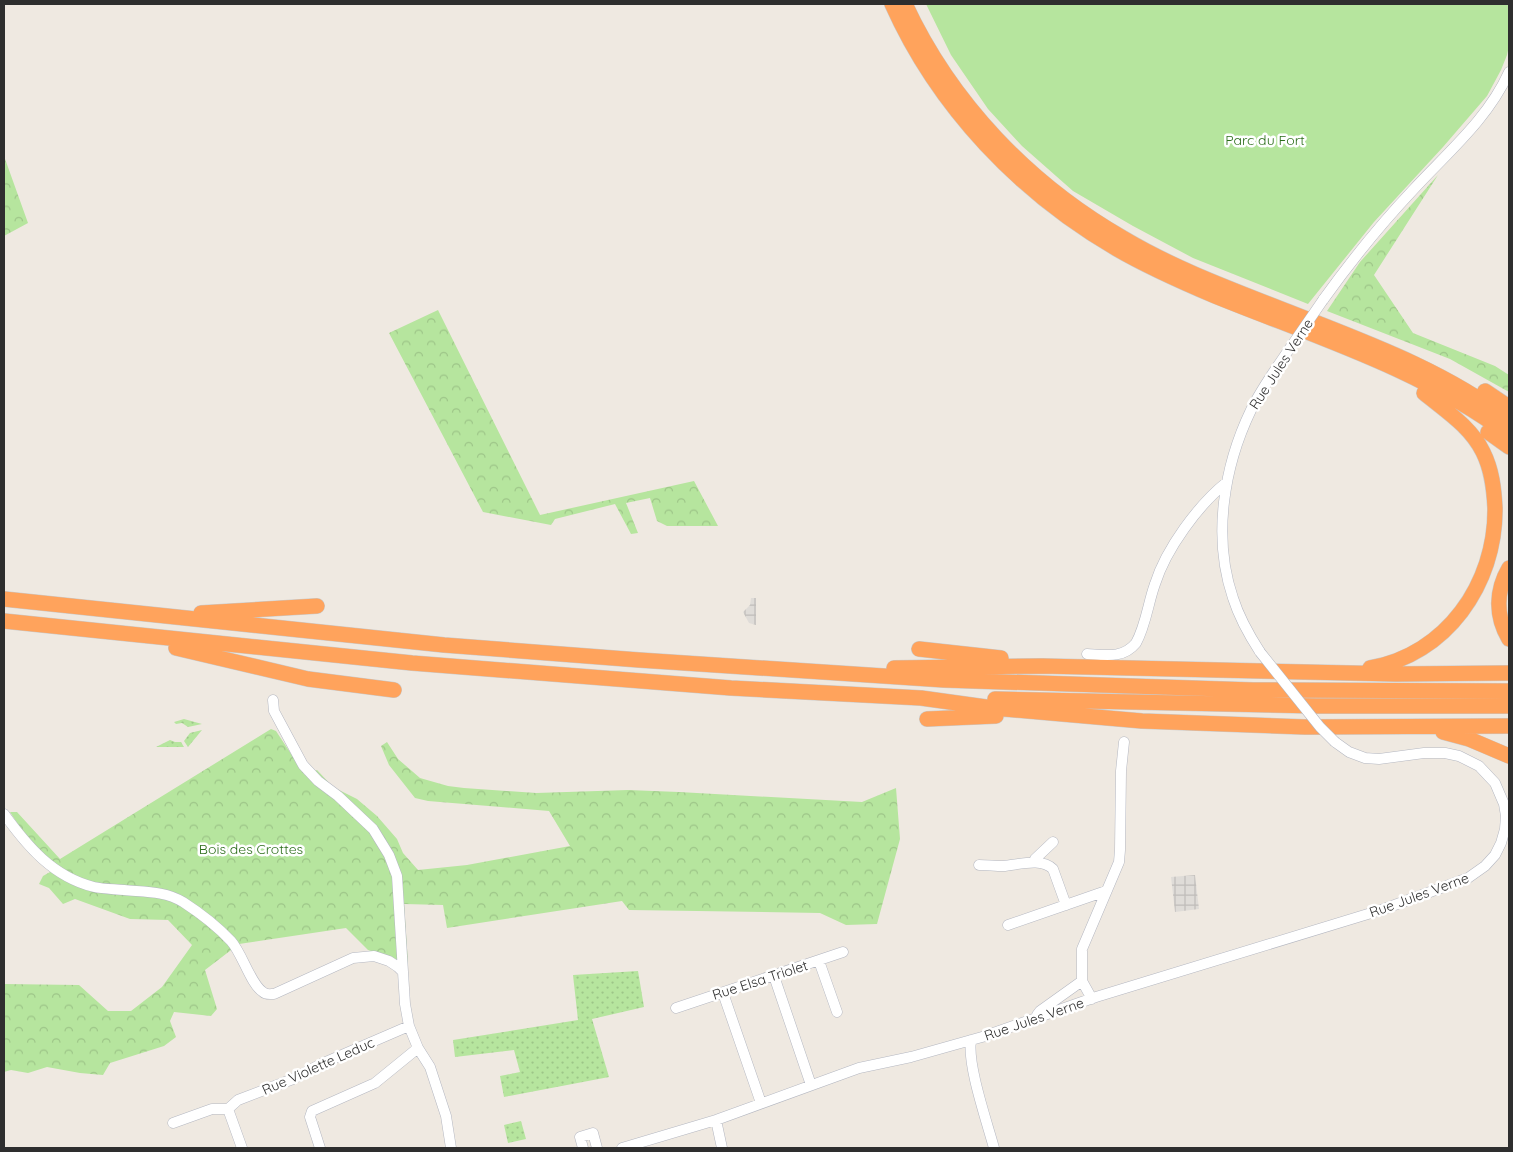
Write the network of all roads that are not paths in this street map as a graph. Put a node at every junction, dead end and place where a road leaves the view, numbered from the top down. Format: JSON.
{"nodes":[{"id":1,"x":892,"y":4,"type":"edge"},
{"id":2,"x":905,"y":4,"type":"edge"},
{"id":3,"x":1509,"y":72,"type":"edge"},
{"id":4,"x":1273,"y":318,"type":"junction"},
{"id":5,"x":1328,"y":327,"type":"junction"},
{"id":6,"x":1424,"y":393,"type":"junction"},
{"id":7,"x":1509,"y":407,"type":"edge"},
{"id":8,"x":1509,"y":420,"type":"edge"},
{"id":9,"x":1509,"y":435,"type":"edge"},
{"id":10,"x":1509,"y":448,"type":"edge"},
{"id":11,"x":1227,"y":482,"type":"junction"},
{"id":12,"x":1509,"y":568,"type":"edge"},
{"id":13,"x":4,"y":599,"type":"edge"},
{"id":14,"x":317,"y":606,"type":"dead end"},
{"id":15,"x":152,"y":615,"type":"junction"},
{"id":16,"x":4,"y":620,"type":"edge"},
{"id":17,"x":113,"y":633,"type":"junction"},
{"id":18,"x":1509,"y":639,"type":"edge"},
{"id":19,"x":919,"y":649,"type":"dead end"},
{"id":20,"x":1082,"y":660,"type":"junction"},
{"id":21,"x":780,"y":670,"type":"junction"},
{"id":22,"x":1346,"y":672,"type":"junction"},
{"id":23,"x":1509,"y":674,"type":"edge"},
{"id":24,"x":394,"y":690,"type":"dead end"},
{"id":25,"x":1509,"y":691,"type":"edge"},
{"id":26,"x":921,"y":698,"type":"junction"},
{"id":27,"x":273,"y":700,"type":"dead end"},
{"id":28,"x":1509,"y":706,"type":"edge"},
{"id":29,"x":1050,"y":714,"type":"junction"},
{"id":30,"x":927,"y":719,"type":"dead end"},
{"id":31,"x":1509,"y":726,"type":"edge"},
{"id":32,"x":1389,"y":728,"type":"junction"},
{"id":33,"x":1124,"y":742,"type":"dead end"},
{"id":34,"x":1509,"y":756,"type":"edge"},
{"id":35,"x":4,"y":814,"type":"edge"},
{"id":36,"x":1053,"y":842,"type":"dead end"},
{"id":37,"x":1034,"y":862,"type":"junction"},
{"id":38,"x":979,"y":865,"type":"dead end"},
{"id":39,"x":1106,"y":891,"type":"junction"},
{"id":40,"x":1066,"y":905,"type":"junction"},
{"id":41,"x":1008,"y":925,"type":"dead end"},
{"id":42,"x":844,"y":952,"type":"dead end"},
{"id":43,"x":819,"y":961,"type":"junction"},
{"id":44,"x":403,"y":972,"type":"junction"},
{"id":45,"x":774,"y":976,"type":"junction"},
{"id":46,"x":1082,"y":981,"type":"junction"},
{"id":47,"x":723,"y":993,"type":"junction"},
{"id":48,"x":1092,"y":998,"type":"junction"},
{"id":49,"x":676,"y":1008,"type":"dead end"},
{"id":50,"x":837,"y":1012,"type":"dead end"},
{"id":51,"x":1035,"y":1018,"type":"junction"},
{"id":52,"x":409,"y":1026,"type":"junction"},
{"id":53,"x":971,"y":1040,"type":"junction"},
{"id":54,"x":418,"y":1048,"type":"junction"},
{"id":55,"x":811,"y":1085,"type":"junction"},
{"id":56,"x":761,"y":1104,"type":"junction"},
{"id":57,"x":228,"y":1109,"type":"junction"},
{"id":58,"x":716,"y":1120,"type":"junction"},
{"id":59,"x":173,"y":1123,"type":"dead end"},
{"id":60,"x":242,"y":1148,"type":"edge"},
{"id":61,"x":320,"y":1148,"type":"edge"},
{"id":62,"x":451,"y":1148,"type":"edge"},
{"id":63,"x":583,"y":1148,"type":"edge"},
{"id":64,"x":598,"y":1148,"type":"edge"},
{"id":65,"x":625,"y":1148,"type":"edge"},
{"id":66,"x":722,"y":1148,"type":"edge"},
{"id":67,"x":994,"y":1148,"type":"edge"}],
"edges":[{"from":1,"to":4,"type":"highway"},
{"from":2,"to":5,"type":"highway"},
{"from":3,"to":11,"type":"street","name":"Rue Jules Verne","bridge":true},
{"from":4,"to":6,"type":"highway"},
{"from":4,"to":9,"type":"highway"},
{"from":5,"to":7,"type":"highway"},
{"from":5,"to":8,"type":"highway"},
{"from":6,"to":10,"type":"highway"},
{"from":6,"to":22,"type":"highway"},
{"from":11,"to":20,"type":"street"},
{"from":11,"to":48,"type":"street","name":"Rue Jules Verne","bridge":true},
{"from":12,"to":18,"type":"highway"},
{"from":13,"to":15,"type":"highway"},
{"from":14,"to":15,"type":"highway"},
{"from":15,"to":21,"type":"highway"},
{"from":16,"to":17,"type":"highway"},
{"from":17,"to":24,"type":"highway"},
{"from":17,"to":26,"type":"highway"},
{"from":19,"to":20,"type":"highway"},
{"from":20,"to":21,"type":"highway"},
{"from":20,"to":22,"type":"highway"},
{"from":21,"to":25,"type":"highway"},
{"from":22,"to":23,"type":"highway"},
{"from":26,"to":28,"type":"highway"},
{"from":26,"to":29,"type":"highway"},
{"from":27,"to":44,"type":"street"},
{"from":29,"to":30,"type":"highway"},
{"from":29,"to":32,"type":"highway"},
{"from":31,"to":32,"type":"highway"},
{"from":32,"to":34,"type":"highway"},
{"from":33,"to":39,"type":"street"},
{"from":35,"to":44,"type":"street"},
{"from":36,"to":37,"type":"street"},
{"from":37,"to":38,"type":"street"},
{"from":37,"to":40,"type":"street"},
{"from":39,"to":40,"type":"street"},
{"from":39,"to":46,"type":"street"},
{"from":40,"to":41,"type":"street"},
{"from":42,"to":43,"type":"street","name":"Rue Elsa Triolet"},
{"from":43,"to":45,"type":"street","name":"Rue Elsa Triolet"},
{"from":43,"to":50,"type":"street"},
{"from":44,"to":52,"type":"street"},
{"from":45,"to":47,"type":"street","name":"Rue Elsa Triolet"},
{"from":45,"to":55,"type":"street"},
{"from":46,"to":48,"type":"street"},
{"from":46,"to":51,"type":"street"},
{"from":47,"to":49,"type":"street","name":"Rue Elsa Triolet"},
{"from":47,"to":56,"type":"street"},
{"from":48,"to":51,"type":"street","name":"Rue Jules Verne"},
{"from":51,"to":53,"type":"street","name":"Rue Jules Verne"},
{"from":52,"to":54,"type":"street"},
{"from":52,"to":57,"type":"street","name":"Rue Violette Leduc"},
{"from":53,"to":55,"type":"street","name":"Rue Jules Verne"},
{"from":53,"to":67,"type":"street"},
{"from":54,"to":61,"type":"street"},
{"from":54,"to":62,"type":"street"},
{"from":55,"to":56,"type":"street","name":"Rue Jules Verne"},
{"from":56,"to":58,"type":"street","name":"Rue Jules Verne"},
{"from":57,"to":59,"type":"street","name":"Rue Violette Leduc"},
{"from":57,"to":60,"type":"street"},
{"from":58,"to":65,"type":"street","name":"Rue Jules Verne"},
{"from":58,"to":66,"type":"street"},
{"from":63,"to":64,"type":"street"}]}
